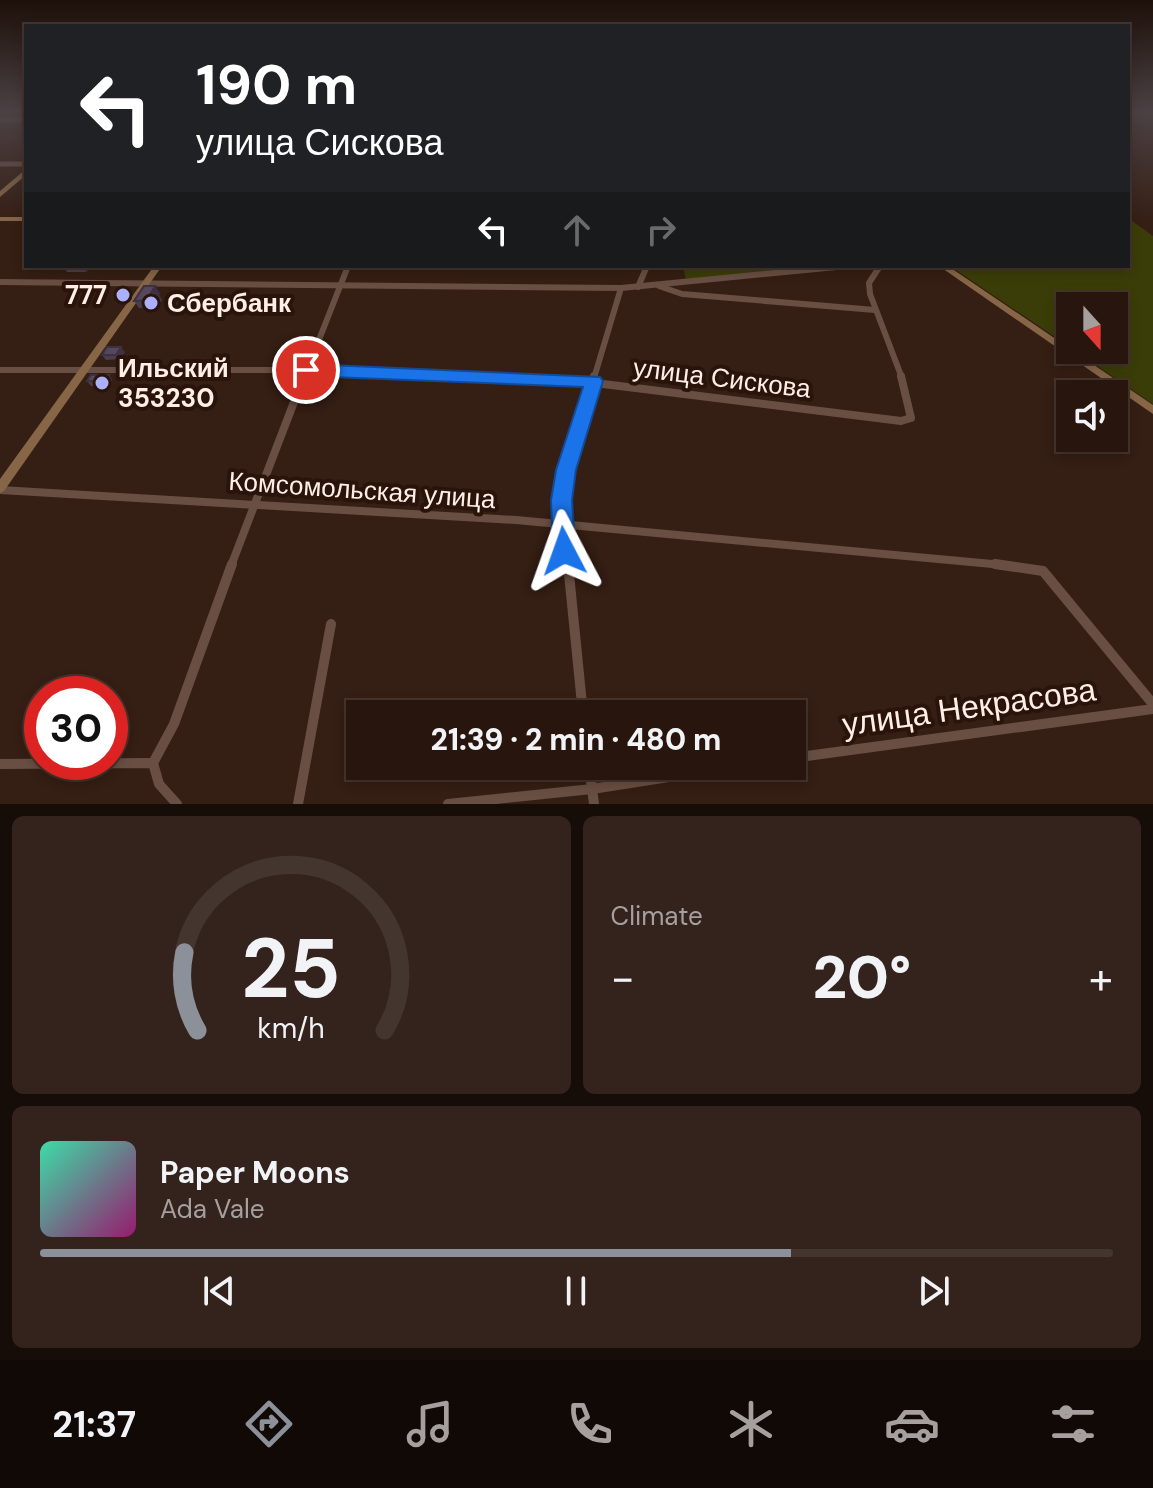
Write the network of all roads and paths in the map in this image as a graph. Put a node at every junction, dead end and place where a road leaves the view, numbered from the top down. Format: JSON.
{"nodes":[{"id":1,"x":0,"y":164,"type":"edge"},
{"id":2,"x":24,"y":164,"type":"edge"},
{"id":3,"x":24,"y":173,"type":"edge"},
{"id":4,"x":0,"y":195,"type":"edge"},
{"id":5,"x":0,"y":219,"type":"edge"},
{"id":6,"x":24,"y":219,"type":"edge"},
{"id":7,"x":157,"y":268,"type":"edge"},
{"id":8,"x":347,"y":268,"type":"edge"},
{"id":9,"x":646,"y":268,"type":"edge"},
{"id":10,"x":828,"y":268,"type":"edge"},
{"id":11,"x":879,"y":268,"type":"edge"},
{"id":12,"x":946,"y":268,"type":"edge"},
{"id":13,"x":0,"y":282,"type":"edge"},
{"id":14,"x":145,"y":285,"type":"junction"},
{"id":15,"x":341,"y":286,"type":"junction"},
{"id":16,"x":659,"y":286,"type":"junction"},
{"id":17,"x":638,"y":287,"type":"junction"},
{"id":18,"x":621,"y":288,"type":"junction"},
{"id":19,"x":875,"y":310,"type":"junction"},
{"id":20,"x":0,"y":370,"type":"edge"},
{"id":21,"x":306,"y":370,"type":"junction"},
{"id":22,"x":84,"y":371,"type":"junction"},
{"id":23,"x":594,"y":381,"type":"junction"},
{"id":24,"x":1153,"y":410,"type":"edge"},
{"id":25,"x":0,"y":489,"type":"edge"},
{"id":26,"x":255,"y":501,"type":"junction"},
{"id":27,"x":562,"y":525,"type":"junction"},
{"id":28,"x":331,"y":624,"type":"dead end"},
{"id":29,"x":581,"y":700,"type":"edge"},
{"id":30,"x":1153,"y":707,"type":"edge"},
{"id":31,"x":806,"y":756,"type":"edge"},
{"id":32,"x":153,"y":763,"type":"junction"},
{"id":33,"x":0,"y":764,"type":"edge"},
{"id":34,"x":591,"y":780,"type":"edge"},
{"id":35,"x":650,"y":780,"type":"edge"},
{"id":36,"x":592,"y":789,"type":"junction"},
{"id":37,"x":177,"y":804,"type":"edge"},
{"id":38,"x":298,"y":804,"type":"edge"},
{"id":39,"x":448,"y":804,"type":"edge"},
{"id":40,"x":594,"y":804,"type":"edge"}],
"edges":[{"from":1,"to":2,"type":"street"},
{"from":3,"to":4,"type":"street"},
{"from":5,"to":6,"type":"street"},
{"from":7,"to":14,"type":"street"},
{"from":8,"to":15,"type":"street"},
{"from":9,"to":17,"type":"street"},
{"from":10,"to":16,"type":"street"},
{"from":11,"to":19,"type":"street"},
{"from":12,"to":24,"type":"street"},
{"from":13,"to":14,"type":"street"},
{"from":14,"to":15,"type":"street"},
{"from":14,"to":22,"type":"street"},
{"from":15,"to":18,"type":"street"},
{"from":15,"to":21,"type":"street"},
{"from":16,"to":17,"type":"street"},
{"from":16,"to":19,"type":"street"},
{"from":17,"to":18,"type":"street"},
{"from":18,"to":23,"type":"street"},
{"from":19,"to":23,"type":"street","name":"улица Сискова"},
{"from":20,"to":22,"type":"street","name":"улица Сискова"},
{"from":21,"to":22,"type":"street","name":"улица Сискова"},
{"from":21,"to":23,"type":"street","name":"улица Сискова"},
{"from":21,"to":26,"type":"street"},
{"from":22,"to":25,"type":"street"},
{"from":23,"to":27,"type":"street"},
{"from":25,"to":26,"type":"street","name":"Комсомольская улица"},
{"from":26,"to":27,"type":"street","name":"Комсомольская улица"},
{"from":26,"to":32,"type":"street"},
{"from":27,"to":29,"type":"street"},
{"from":27,"to":30,"type":"street","name":"Комсомольская улица"},
{"from":28,"to":38,"type":"street"},
{"from":30,"to":31,"type":"street","name":"улица Некрасова"},
{"from":32,"to":33,"type":"street"},
{"from":32,"to":37,"type":"street"},
{"from":34,"to":36,"type":"street"},
{"from":35,"to":36,"type":"street"},
{"from":36,"to":39,"type":"street"},
{"from":36,"to":40,"type":"street"}]}
